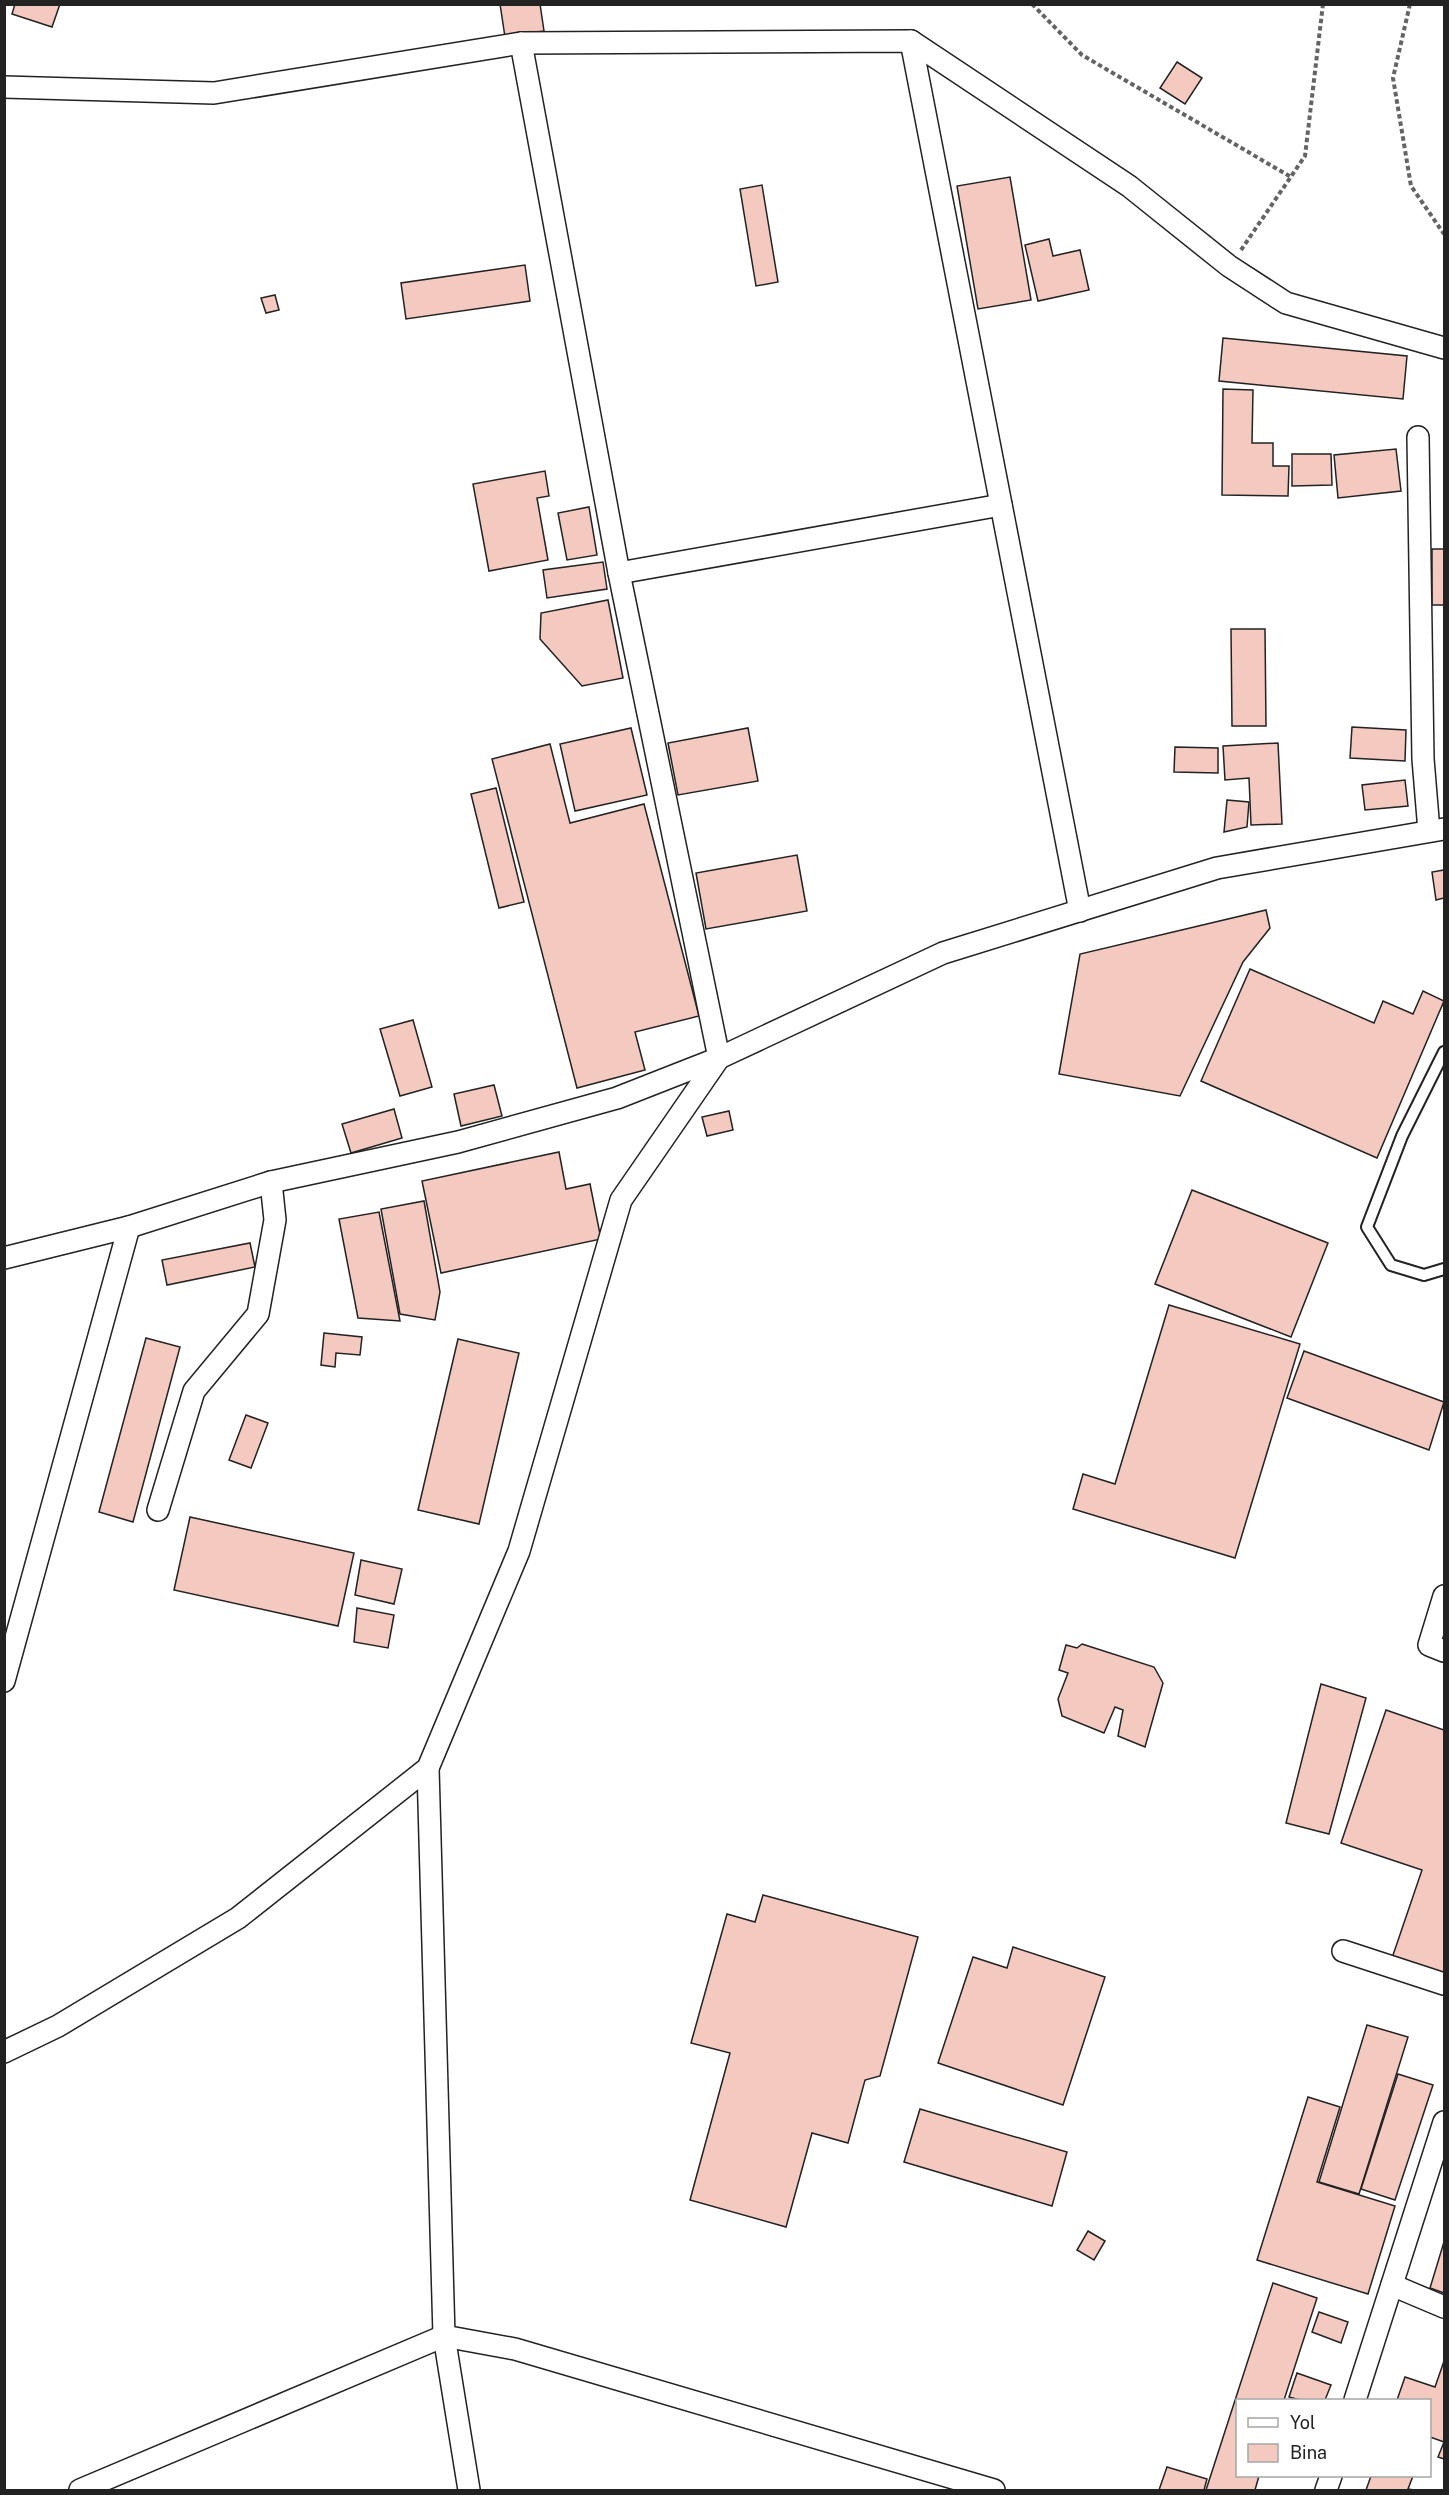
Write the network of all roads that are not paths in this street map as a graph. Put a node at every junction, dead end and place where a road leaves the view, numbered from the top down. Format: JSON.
{"nodes":[{"id":1,"x":911,"y":41,"type":"junction"},
{"id":2,"x":521,"y":43,"type":"junction"},
{"id":3,"x":4,"y":87,"type":"edge"},
{"id":4,"x":1444,"y":348,"type":"edge"},
{"id":5,"x":1418,"y":437,"type":"dead end"},
{"id":6,"x":1001,"y":505,"type":"junction"},
{"id":7,"x":619,"y":573,"type":"junction"},
{"id":8,"x":1437,"y":830,"type":"edge"},
{"id":9,"x":1080,"y":911,"type":"junction"},
{"id":10,"x":1444,"y":1052,"type":"edge"},
{"id":11,"x":719,"y":1058,"type":"junction"},
{"id":12,"x":271,"y":1182,"type":"junction"},
{"id":13,"x":129,"y":1227,"type":"junction"},
{"id":14,"x":4,"y":1258,"type":"edge"},
{"id":15,"x":1444,"y":1269,"type":"edge"},
{"id":16,"x":158,"y":1510,"type":"dead end"},
{"id":17,"x":1444,"y":1596,"type":"edge"},
{"id":18,"x":1444,"y":1651,"type":"edge"},
{"id":19,"x":4,"y":1681,"type":"edge"},
{"id":20,"x":428,"y":1768,"type":"junction"},
{"id":21,"x":1343,"y":1951,"type":"dead end"},
{"id":22,"x":1444,"y":1984,"type":"edge"},
{"id":23,"x":4,"y":2052,"type":"edge"},
{"id":24,"x":1444,"y":2122,"type":"edge"},
{"id":25,"x":1392,"y":2285,"type":"junction"},
{"id":26,"x":1444,"y":2307,"type":"edge"},
{"id":27,"x":444,"y":2336,"type":"junction"},
{"id":28,"x":1355,"y":2399,"type":"edge"},
{"id":29,"x":80,"y":2490,"type":"edge"},
{"id":30,"x":469,"y":2490,"type":"edge"},
{"id":31,"x":994,"y":2490,"type":"edge"}],
"edges":[{"from":1,"to":2,"type":"street"},
{"from":1,"to":4,"type":"street"},
{"from":1,"to":6,"type":"street"},
{"from":2,"to":3,"type":"street"},
{"from":2,"to":7,"type":"street"},
{"from":5,"to":8,"type":"street"},
{"from":6,"to":7,"type":"street"},
{"from":6,"to":9,"type":"street"},
{"from":7,"to":11,"type":"street"},
{"from":8,"to":9,"type":"street"},
{"from":9,"to":11,"type":"street"},
{"from":10,"to":15,"type":"lane"},
{"from":11,"to":12,"type":"street"},
{"from":11,"to":20,"type":"street"},
{"from":12,"to":13,"type":"street"},
{"from":12,"to":16,"type":"street"},
{"from":13,"to":14,"type":"street"},
{"from":13,"to":19,"type":"street"},
{"from":17,"to":18,"type":"street"},
{"from":20,"to":23,"type":"street"},
{"from":20,"to":27,"type":"street"},
{"from":21,"to":22,"type":"street"},
{"from":24,"to":25,"type":"street"},
{"from":25,"to":26,"type":"street"},
{"from":25,"to":28,"type":"street"},
{"from":27,"to":29,"type":"street"},
{"from":27,"to":30,"type":"street"},
{"from":27,"to":31,"type":"street"}]}
